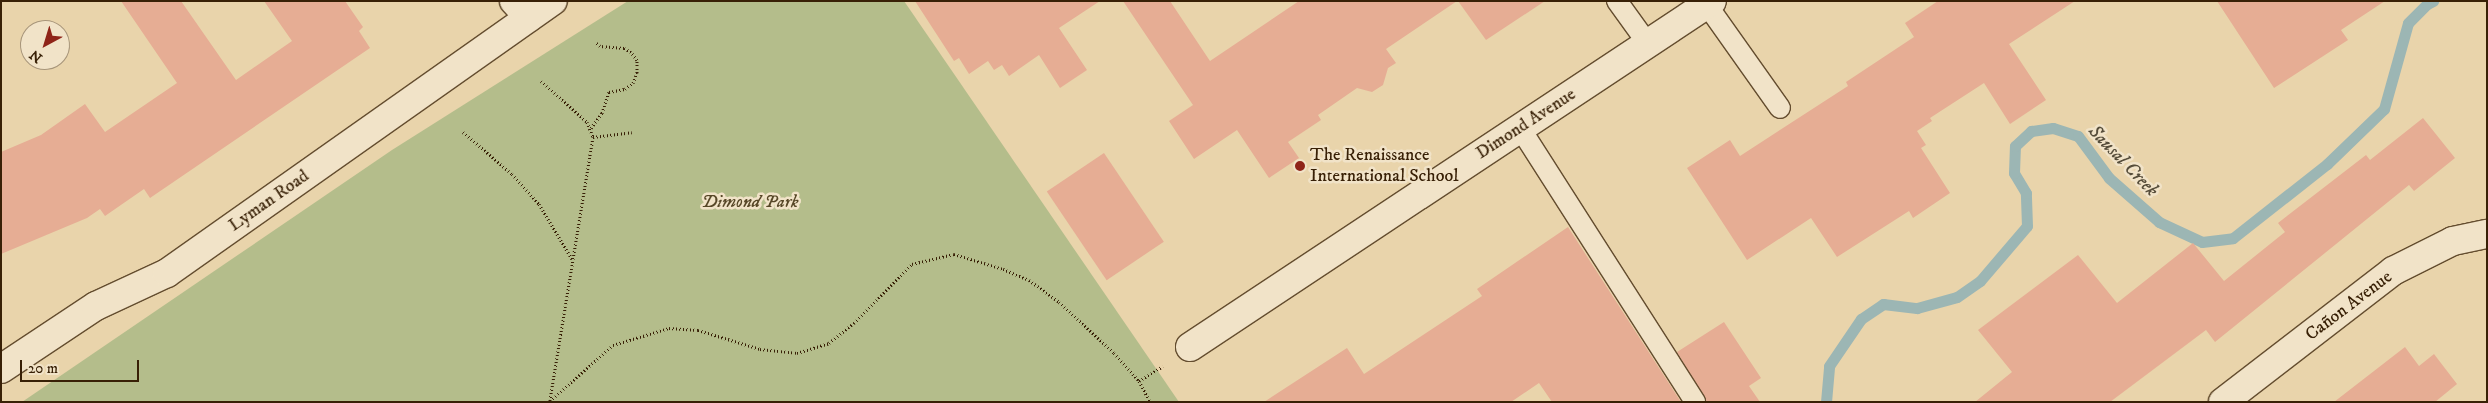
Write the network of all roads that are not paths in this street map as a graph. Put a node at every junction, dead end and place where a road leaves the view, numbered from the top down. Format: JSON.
{"nodes":[{"id":1,"x":553,"y":1,"type":"edge"},
{"id":2,"x":1617,"y":1,"type":"edge"},
{"id":3,"x":1709,"y":3,"type":"edge"},
{"id":4,"x":522,"y":9,"type":"edge"},
{"id":5,"x":1648,"y":44,"type":"junction"},
{"id":6,"x":1780,"y":108,"type":"dead end"},
{"id":7,"x":1520,"y":128,"type":"junction"},
{"id":8,"x":2487,"y":234,"type":"edge"},
{"id":9,"x":1190,"y":347,"type":"dead end"},
{"id":10,"x":1,"y":369,"type":"edge"},
{"id":11,"x":1695,"y":402,"type":"edge"},
{"id":12,"x":2223,"y":402,"type":"edge"}],
"edges":[{"from":1,"to":4,"type":"street","name":"Lyman Road"},
{"from":2,"to":5,"type":"lane"},
{"from":3,"to":5,"type":"street","name":"Dimond Avenue"},
{"from":3,"to":6,"type":"lane"},
{"from":4,"to":10,"type":"street","name":"Lyman Road"},
{"from":5,"to":7,"type":"street","name":"Dimond Avenue"},
{"from":7,"to":9,"type":"street","name":"Dimond Avenue"},
{"from":7,"to":11,"type":"lane"},
{"from":8,"to":12,"type":"street","name":"Cañon Avenue"}]}
